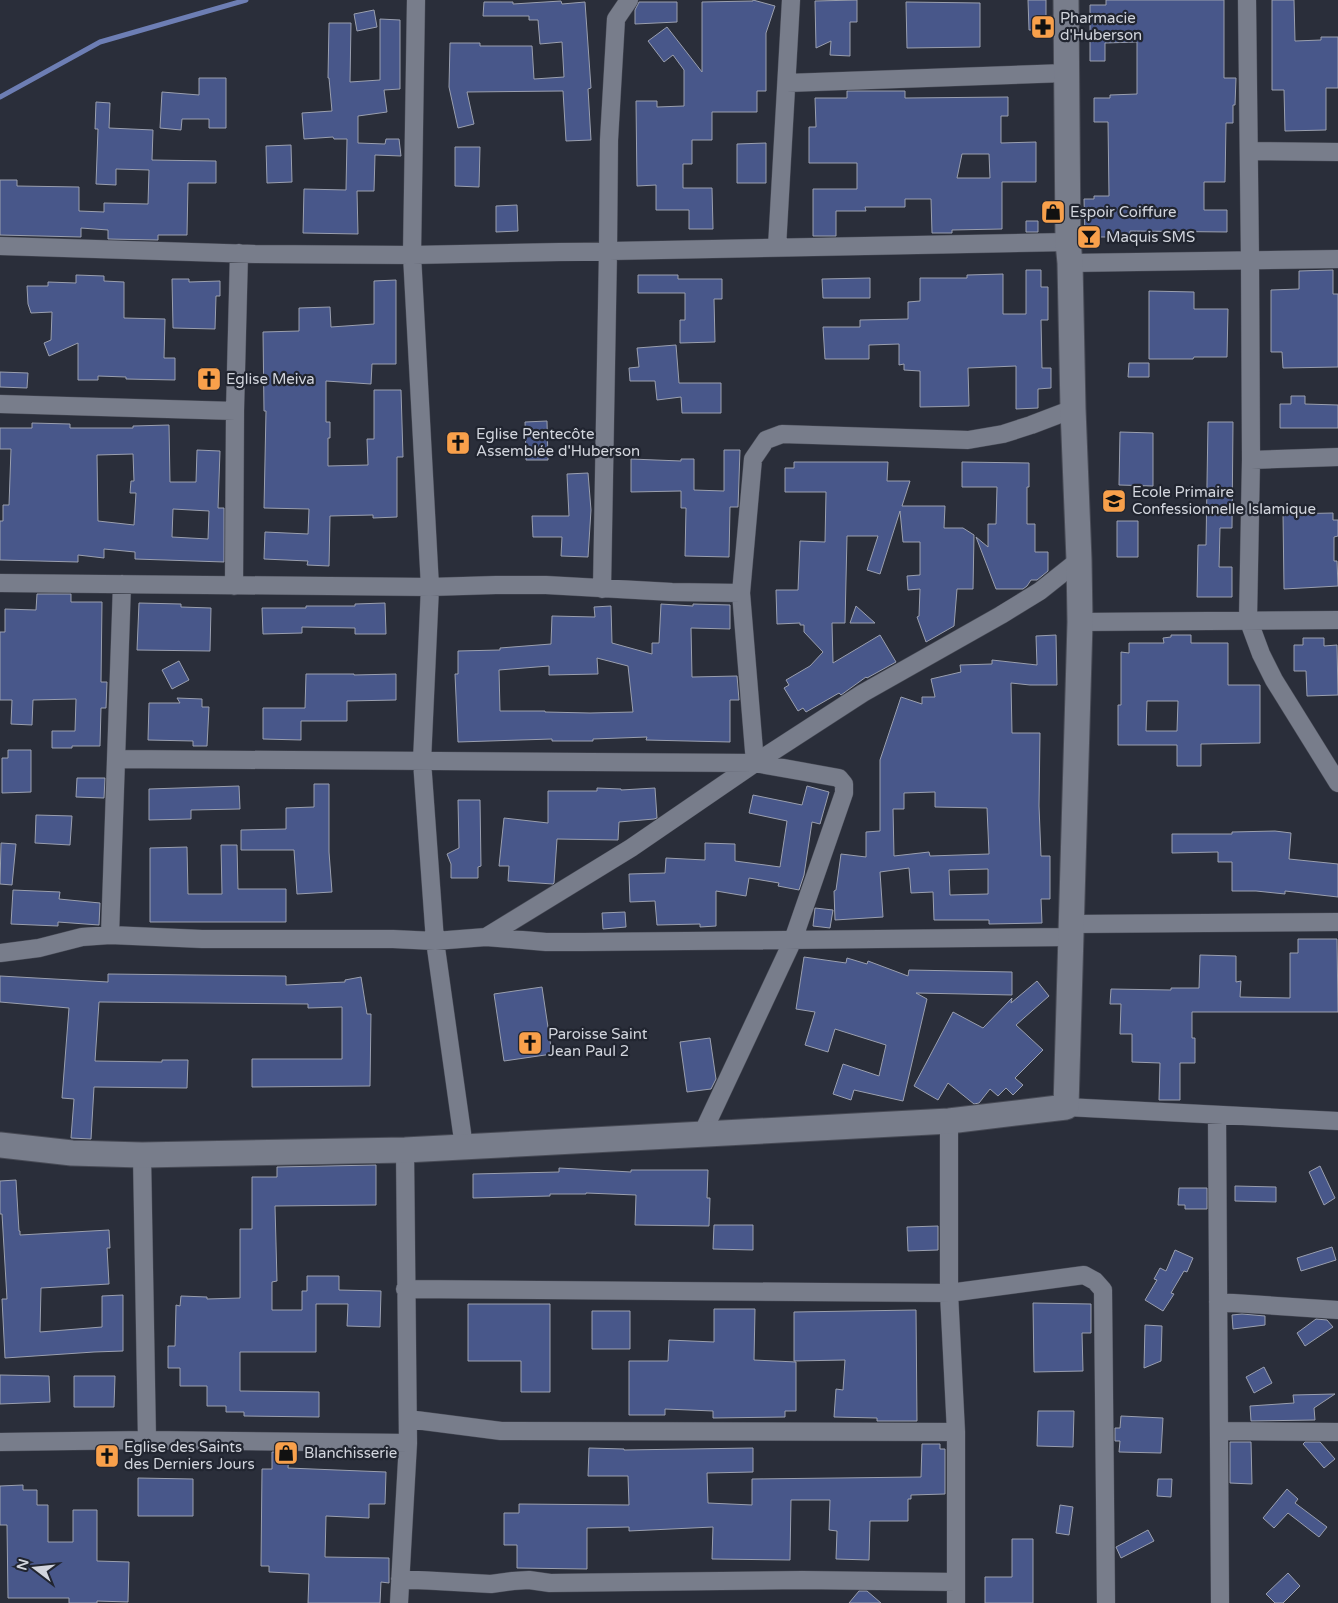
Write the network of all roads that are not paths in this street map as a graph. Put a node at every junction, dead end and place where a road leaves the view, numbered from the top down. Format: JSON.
{"nodes":[{"id":1,"x":416,"y":0,"type":"edge"},
{"id":2,"x":629,"y":0,"type":"edge"},
{"id":3,"x":792,"y":0,"type":"edge"},
{"id":4,"x":1066,"y":0,"type":"edge"},
{"id":5,"x":1247,"y":0,"type":"edge"},
{"id":6,"x":1066,"y":73,"type":"junction"},
{"id":7,"x":787,"y":83,"type":"junction"},
{"id":8,"x":1249,"y":151,"type":"junction"},
{"id":9,"x":1338,"y":152,"type":"edge"},
{"id":10,"x":0,"y":246,"type":"edge"},
{"id":11,"x":777,"y":248,"type":"junction"},
{"id":12,"x":608,"y":251,"type":"junction"},
{"id":13,"x":239,"y":253,"type":"junction"},
{"id":14,"x":1069,"y":253,"type":"junction"},
{"id":15,"x":412,"y":254,"type":"junction"},
{"id":16,"x":1338,"y":259,"type":"edge"},
{"id":17,"x":1250,"y":261,"type":"junction"},
{"id":18,"x":0,"y":404,"type":"edge"},
{"id":19,"x":1073,"y":409,"type":"junction"},
{"id":20,"x":235,"y":411,"type":"junction"},
{"id":21,"x":1338,"y":457,"type":"edge"},
{"id":22,"x":1251,"y":460,"type":"junction"},
{"id":23,"x":1080,"y":560,"type":"junction"},
{"id":24,"x":0,"y":583,"type":"edge"},
{"id":25,"x":122,"y":584,"type":"junction"},
{"id":26,"x":234,"y":586,"type":"junction"},
{"id":27,"x":430,"y":587,"type":"junction"},
{"id":28,"x":602,"y":589,"type":"junction"},
{"id":29,"x":741,"y":593,"type":"junction"},
{"id":30,"x":1248,"y":619,"type":"junction"},
{"id":31,"x":1338,"y":620,"type":"edge"},
{"id":32,"x":1080,"y":622,"type":"junction"},
{"id":33,"x":116,"y":759,"type":"junction"},
{"id":34,"x":422,"y":761,"type":"junction"},
{"id":35,"x":755,"y":762,"type":"junction"},
{"id":36,"x":1338,"y":783,"type":"edge"},
{"id":37,"x":1338,"y":922,"type":"edge"},
{"id":38,"x":1071,"y":931,"type":"junction"},
{"id":39,"x":110,"y":935,"type":"junction"},
{"id":40,"x":486,"y":937,"type":"junction"},
{"id":41,"x":793,"y":940,"type":"junction"},
{"id":42,"x":435,"y":941,"type":"junction"},
{"id":43,"x":0,"y":953,"type":"edge"},
{"id":44,"x":1066,"y":1107,"type":"junction"},
{"id":45,"x":1216,"y":1115,"type":"junction"},
{"id":46,"x":949,"y":1120,"type":"junction"},
{"id":47,"x":1338,"y":1121,"type":"edge"},
{"id":48,"x":702,"y":1134,"type":"junction"},
{"id":49,"x":0,"y":1145,"type":"edge"},
{"id":50,"x":464,"y":1147,"type":"junction"},
{"id":51,"x":405,"y":1150,"type":"junction"},
{"id":52,"x":142,"y":1155,"type":"junction"},
{"id":53,"x":405,"y":1289,"type":"junction"},
{"id":54,"x":949,"y":1293,"type":"junction"},
{"id":55,"x":1218,"y":1302,"type":"junction"},
{"id":56,"x":1338,"y":1310,"type":"edge"},
{"id":57,"x":408,"y":1419,"type":"junction"},
{"id":58,"x":956,"y":1432,"type":"junction"},
{"id":59,"x":1219,"y":1432,"type":"junction"},
{"id":60,"x":1338,"y":1432,"type":"edge"},
{"id":61,"x":147,"y":1440,"type":"junction"},
{"id":62,"x":0,"y":1442,"type":"edge"},
{"id":63,"x":408,"y":1443,"type":"junction"},
{"id":64,"x":400,"y":1579,"type":"junction"},
{"id":65,"x":956,"y":1582,"type":"junction"},
{"id":66,"x":399,"y":1603,"type":"edge"},
{"id":67,"x":956,"y":1603,"type":"edge"},
{"id":68,"x":1106,"y":1603,"type":"edge"},
{"id":69,"x":1220,"y":1603,"type":"edge"}],
"edges":[{"from":1,"to":15,"type":"street"},
{"from":2,"to":12,"type":"street"},
{"from":3,"to":7,"type":"street"},
{"from":4,"to":6,"type":"street"},
{"from":5,"to":8,"type":"street"},
{"from":6,"to":7,"type":"street"},
{"from":6,"to":14,"type":"street"},
{"from":7,"to":11,"type":"street"},
{"from":8,"to":9,"type":"street"},
{"from":8,"to":17,"type":"street"},
{"from":10,"to":13,"type":"street"},
{"from":11,"to":12,"type":"street"},
{"from":11,"to":14,"type":"street"},
{"from":12,"to":15,"type":"street"},
{"from":12,"to":28,"type":"street"},
{"from":13,"to":15,"type":"street"},
{"from":13,"to":20,"type":"street"},
{"from":14,"to":17,"type":"street"},
{"from":14,"to":19,"type":"street"},
{"from":15,"to":27,"type":"street"},
{"from":16,"to":17,"type":"street"},
{"from":17,"to":22,"type":"street"},
{"from":18,"to":20,"type":"street"},
{"from":19,"to":23,"type":"street"},
{"from":19,"to":29,"type":"street"},
{"from":20,"to":26,"type":"street"},
{"from":21,"to":22,"type":"street"},
{"from":22,"to":30,"type":"street"},
{"from":23,"to":32,"type":"street"},
{"from":23,"to":35,"type":"street"},
{"from":24,"to":25,"type":"street"},
{"from":25,"to":26,"type":"street"},
{"from":25,"to":33,"type":"street"},
{"from":26,"to":27,"type":"street"},
{"from":27,"to":28,"type":"street"},
{"from":27,"to":34,"type":"street"},
{"from":28,"to":29,"type":"street"},
{"from":29,"to":35,"type":"street"},
{"from":30,"to":31,"type":"street"},
{"from":30,"to":32,"type":"street"},
{"from":30,"to":36,"type":"street"},
{"from":32,"to":38,"type":"street"},
{"from":33,"to":34,"type":"street"},
{"from":33,"to":39,"type":"street"},
{"from":34,"to":35,"type":"street"},
{"from":34,"to":42,"type":"street"},
{"from":35,"to":40,"type":"street"},
{"from":35,"to":41,"type":"street"},
{"from":37,"to":38,"type":"street"},
{"from":38,"to":41,"type":"street"},
{"from":38,"to":44,"type":"street"},
{"from":39,"to":42,"type":"street"},
{"from":39,"to":43,"type":"street"},
{"from":40,"to":41,"type":"street"},
{"from":40,"to":42,"type":"street"},
{"from":41,"to":48,"type":"street"},
{"from":42,"to":50,"type":"street"},
{"from":44,"to":45,"type":"street"},
{"from":44,"to":46,"type":"street"},
{"from":45,"to":47,"type":"street"},
{"from":45,"to":55,"type":"street"},
{"from":46,"to":48,"type":"street"},
{"from":46,"to":54,"type":"street"},
{"from":48,"to":50,"type":"street"},
{"from":49,"to":52,"type":"street"},
{"from":50,"to":51,"type":"street"},
{"from":51,"to":52,"type":"street"},
{"from":51,"to":53,"type":"street"},
{"from":52,"to":61,"type":"street"},
{"from":53,"to":54,"type":"street"},
{"from":53,"to":57,"type":"street"},
{"from":54,"to":58,"type":"street"},
{"from":54,"to":68,"type":"street"},
{"from":55,"to":56,"type":"street"},
{"from":55,"to":59,"type":"street"},
{"from":57,"to":58,"type":"street"},
{"from":57,"to":63,"type":"street"},
{"from":58,"to":65,"type":"street"},
{"from":59,"to":60,"type":"street"},
{"from":59,"to":69,"type":"street"},
{"from":61,"to":62,"type":"street"},
{"from":61,"to":63,"type":"street"},
{"from":63,"to":64,"type":"street"},
{"from":64,"to":65,"type":"street"},
{"from":64,"to":66,"type":"street"},
{"from":65,"to":67,"type":"street"}]}
